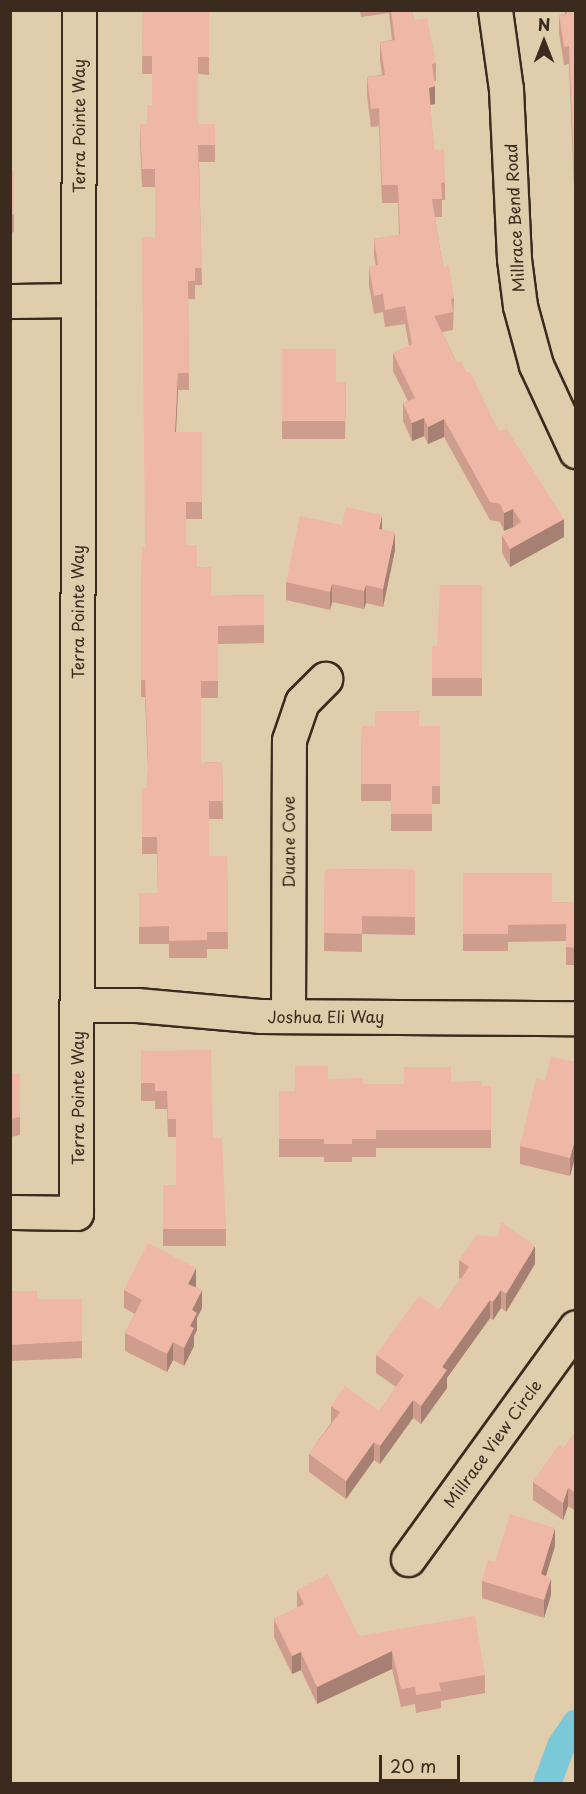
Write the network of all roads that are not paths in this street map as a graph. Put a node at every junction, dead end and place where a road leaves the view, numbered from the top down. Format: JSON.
{"nodes":[{"id":1,"x":79,"y":10,"type":"edge"},
{"id":2,"x":495,"y":10,"type":"edge"},
{"id":3,"x":78,"y":300,"type":"junction"},
{"id":4,"x":10,"y":301,"type":"edge"},
{"id":5,"x":576,"y":451,"type":"edge"},
{"id":6,"x":325,"y":679,"type":"dead end"},
{"id":7,"x":77,"y":1005,"type":"junction"},
{"id":8,"x":288,"y":1016,"type":"junction"},
{"id":9,"x":576,"y":1018,"type":"edge"},
{"id":10,"x":10,"y":1212,"type":"edge"},
{"id":11,"x":576,"y":1327,"type":"edge"},
{"id":12,"x":408,"y":1559,"type":"dead end"}],
"edges":[{"from":1,"to":3,"type":"street","name":"Terra Pointe Way"},
{"from":2,"to":5,"type":"street","name":"Millrace Bend Road"},
{"from":3,"to":4,"type":"street"},
{"from":3,"to":7,"type":"street","name":"Terra Pointe Way"},
{"from":6,"to":8,"type":"street","name":"Duane Cove"},
{"from":7,"to":8,"type":"street","name":"Joshua Eli Way"},
{"from":7,"to":10,"type":"street","name":"Terra Pointe Way"},
{"from":8,"to":9,"type":"street","name":"Joshua Eli Way"},
{"from":11,"to":12,"type":"street","name":"Millrace View Circle"}]}
